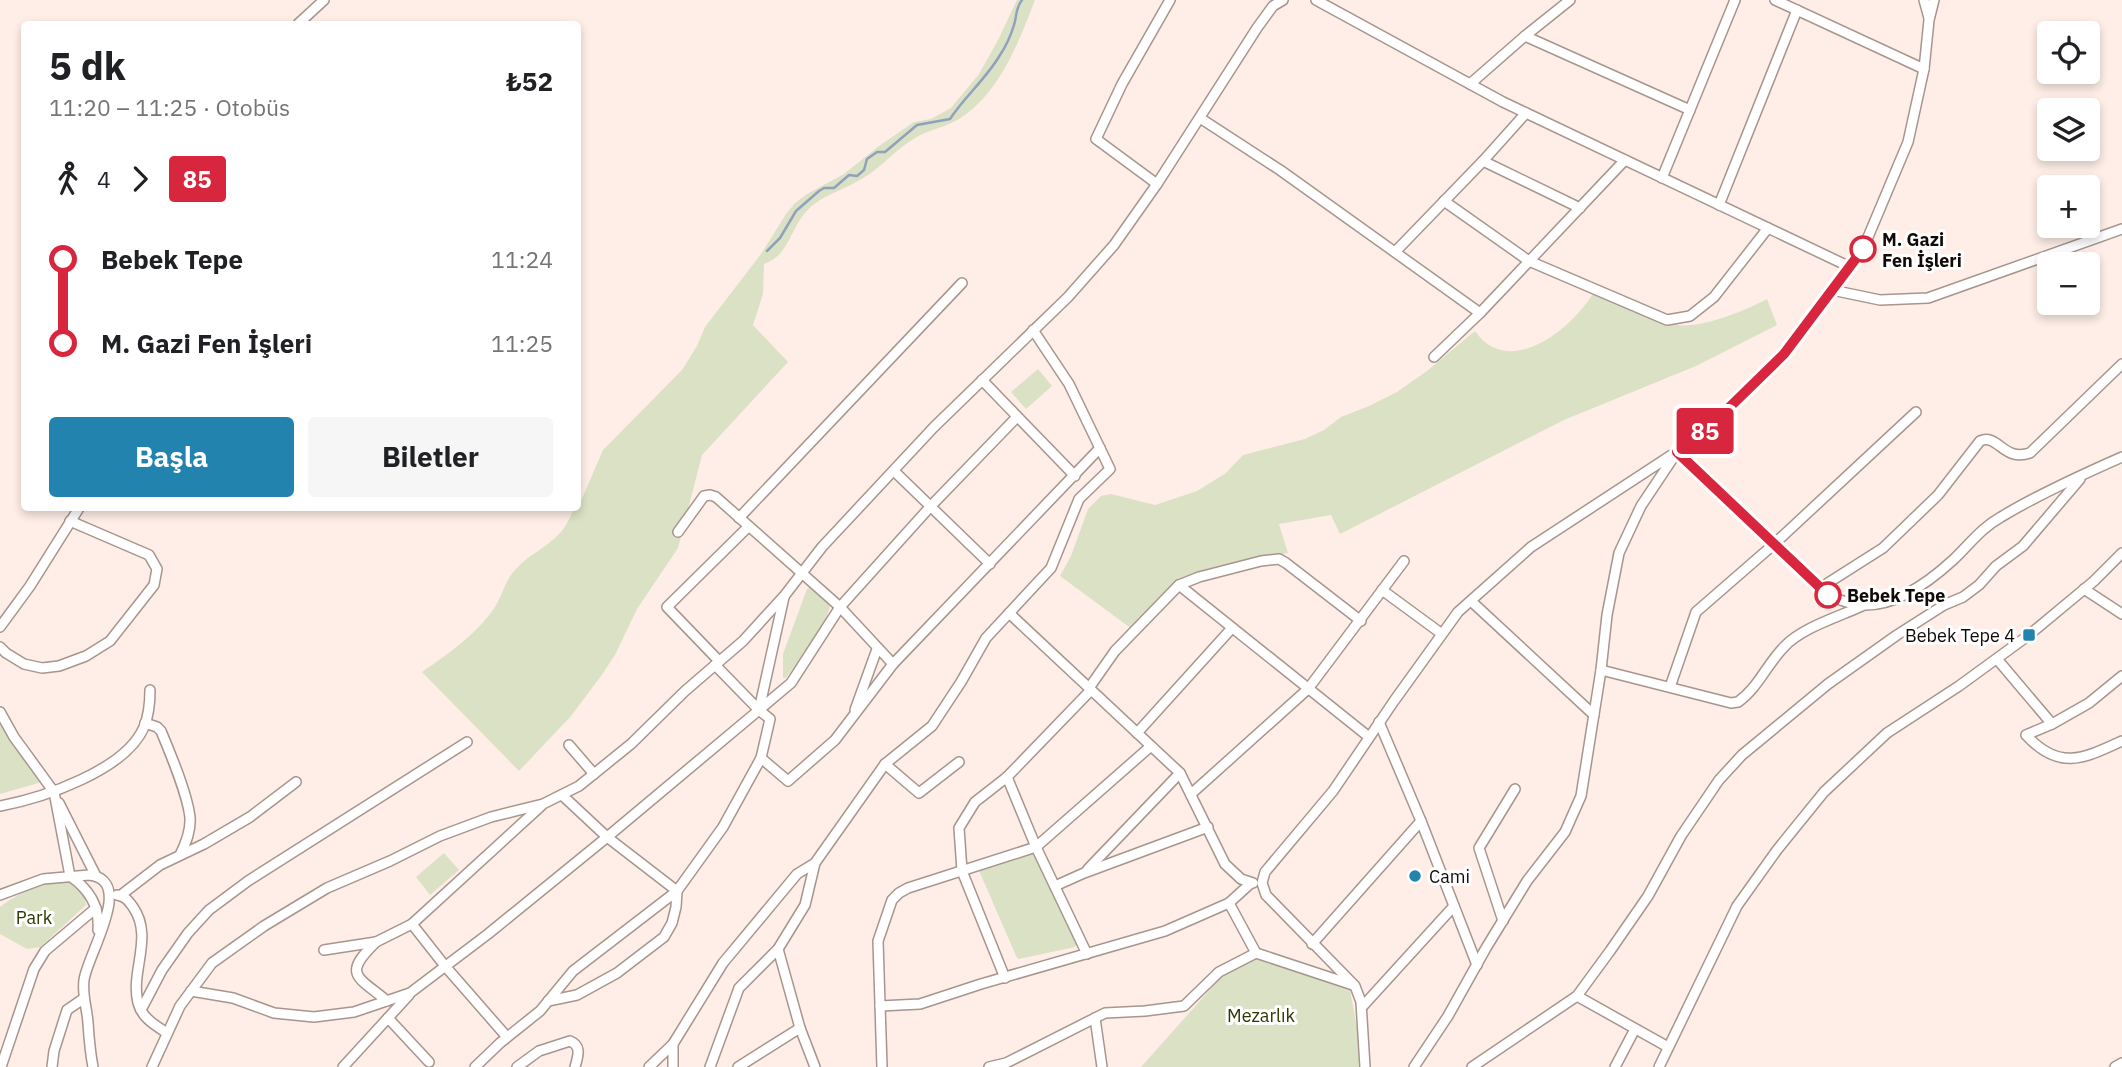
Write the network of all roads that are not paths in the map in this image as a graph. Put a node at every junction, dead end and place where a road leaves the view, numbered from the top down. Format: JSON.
{"nodes":[{"id":1,"x":324,"y":0,"type":"edge"},
{"id":2,"x":1170,"y":0,"type":"edge"},
{"id":3,"x":1283,"y":0,"type":"edge"},
{"id":4,"x":1317,"y":0,"type":"edge"},
{"id":5,"x":1570,"y":0,"type":"edge"},
{"id":6,"x":1735,"y":0,"type":"edge"},
{"id":7,"x":1775,"y":0,"type":"edge"},
{"id":8,"x":1924,"y":0,"type":"edge"},
{"id":9,"x":1934,"y":0,"type":"edge"},
{"id":10,"x":1797,"y":10,"type":"junction"},
{"id":11,"x":1929,"y":20,"type":"junction"},
{"id":12,"x":301,"y":21,"type":"edge"},
{"id":13,"x":1525,"y":36,"type":"junction"},
{"id":14,"x":1924,"y":69,"type":"junction"},
{"id":15,"x":1470,"y":84,"type":"junction"},
{"id":16,"x":1690,"y":110,"type":"junction"},
{"id":17,"x":1526,"y":113,"type":"junction"},
{"id":18,"x":1200,"y":118,"type":"junction"},
{"id":19,"x":1625,"y":160,"type":"junction"},
{"id":20,"x":1483,"y":161,"type":"junction"},
{"id":21,"x":1662,"y":178,"type":"junction"},
{"id":22,"x":1157,"y":184,"type":"junction"},
{"id":23,"x":1444,"y":201,"type":"junction"},
{"id":24,"x":1719,"y":205,"type":"junction"},
{"id":25,"x":1580,"y":208,"type":"junction"},
{"id":26,"x":1768,"y":228,"type":"junction"},
{"id":27,"x":2122,"y":229,"type":"edge"},
{"id":28,"x":1395,"y":252,"type":"junction"},
{"id":29,"x":1529,"y":261,"type":"junction"},
{"id":30,"x":1850,"y":267,"type":"junction"},
{"id":31,"x":962,"y":283,"type":"dead end"},
{"id":32,"x":1832,"y":290,"type":"junction"},
{"id":33,"x":1480,"y":313,"type":"junction"},
{"id":34,"x":1033,"y":330,"type":"junction"},
{"id":35,"x":1434,"y":357,"type":"dead end"},
{"id":36,"x":2122,"y":363,"type":"edge"},
{"id":37,"x":982,"y":380,"type":"junction"},
{"id":38,"x":1916,"y":412,"type":"dead end"},
{"id":39,"x":1017,"y":417,"type":"junction"},
{"id":40,"x":1100,"y":449,"type":"junction"},
{"id":41,"x":1677,"y":452,"type":"junction"},
{"id":42,"x":2122,"y":457,"type":"edge"},
{"id":43,"x":894,"y":471,"type":"junction"},
{"id":44,"x":2084,"y":475,"type":"junction"},
{"id":45,"x":1075,"y":476,"type":"junction"},
{"id":46,"x":930,"y":507,"type":"junction"},
{"id":47,"x":77,"y":511,"type":"edge"},
{"id":48,"x":740,"y":518,"type":"junction"},
{"id":49,"x":70,"y":521,"type":"junction"},
{"id":50,"x":748,"y":527,"type":"junction"},
{"id":51,"x":678,"y":532,"type":"dead end"},
{"id":52,"x":1773,"y":545,"type":"junction"},
{"id":53,"x":2122,"y":553,"type":"edge"},
{"id":54,"x":1404,"y":561,"type":"dead end"},
{"id":55,"x":990,"y":564,"type":"junction"},
{"id":56,"x":803,"y":573,"type":"junction"},
{"id":57,"x":1179,"y":585,"type":"junction"},
{"id":58,"x":1820,"y":588,"type":"junction"},
{"id":59,"x":2084,"y":589,"type":"junction"},
{"id":60,"x":1382,"y":590,"type":"junction"},
{"id":61,"x":785,"y":595,"type":"junction"},
{"id":62,"x":1471,"y":601,"type":"junction"},
{"id":63,"x":1863,"y":606,"type":"junction"},
{"id":64,"x":840,"y":607,"type":"junction"},
{"id":65,"x":1009,"y":613,"type":"junction"},
{"id":66,"x":2122,"y":614,"type":"edge"},
{"id":67,"x":1361,"y":621,"type":"junction"},
{"id":68,"x":0,"y":627,"type":"edge"},
{"id":69,"x":1232,"y":628,"type":"junction"},
{"id":70,"x":1442,"y":634,"type":"junction"},
{"id":71,"x":0,"y":647,"type":"edge"},
{"id":72,"x":877,"y":649,"type":"junction"},
{"id":73,"x":1997,"y":659,"type":"junction"},
{"id":74,"x":717,"y":663,"type":"junction"},
{"id":75,"x":893,"y":664,"type":"junction"},
{"id":76,"x":1601,"y":670,"type":"junction"},
{"id":77,"x":2122,"y":676,"type":"edge"},
{"id":78,"x":1670,"y":687,"type":"junction"},
{"id":79,"x":1090,"y":689,"type":"junction"},
{"id":80,"x":1308,"y":689,"type":"junction"},
{"id":81,"x":150,"y":690,"type":"dead end"},
{"id":82,"x":759,"y":710,"type":"junction"},
{"id":83,"x":0,"y":712,"type":"edge"},
{"id":84,"x":1594,"y":715,"type":"junction"},
{"id":85,"x":852,"y":718,"type":"junction"},
{"id":86,"x":1380,"y":722,"type":"junction"},
{"id":87,"x":145,"y":723,"type":"junction"},
{"id":88,"x":2052,"y":724,"type":"junction"},
{"id":89,"x":1138,"y":733,"type":"junction"},
{"id":90,"x":1369,"y":737,"type":"junction"},
{"id":91,"x":2122,"y":741,"type":"edge"},
{"id":92,"x":467,"y":742,"type":"dead end"},
{"id":93,"x":569,"y":745,"type":"dead end"},
{"id":94,"x":1151,"y":746,"type":"junction"},
{"id":95,"x":761,"y":758,"type":"junction"},
{"id":96,"x":959,"y":762,"type":"dead end"},
{"id":97,"x":885,"y":764,"type":"junction"},
{"id":98,"x":1180,"y":773,"type":"junction"},
{"id":99,"x":594,"y":774,"type":"junction"},
{"id":100,"x":1007,"y":776,"type":"junction"},
{"id":101,"x":296,"y":782,"type":"dead end"},
{"id":102,"x":1515,"y":789,"type":"dead end"},
{"id":103,"x":54,"y":792,"type":"junction"},
{"id":104,"x":1191,"y":794,"type":"junction"},
{"id":105,"x":562,"y":795,"type":"junction"},
{"id":106,"x":543,"y":804,"type":"junction"},
{"id":107,"x":0,"y":806,"type":"edge"},
{"id":108,"x":1421,"y":821,"type":"junction"},
{"id":109,"x":1208,"y":827,"type":"junction"},
{"id":110,"x":607,"y":837,"type":"junction"},
{"id":111,"x":1037,"y":847,"type":"junction"},
{"id":112,"x":180,"y":855,"type":"junction"},
{"id":113,"x":815,"y":863,"type":"junction"},
{"id":114,"x":961,"y":871,"type":"junction"},
{"id":115,"x":1084,"y":873,"type":"junction"},
{"id":116,"x":70,"y":876,"type":"junction"},
{"id":117,"x":96,"y":876,"type":"junction"},
{"id":118,"x":1251,"y":883,"type":"junction"},
{"id":119,"x":1262,"y":883,"type":"junction"},
{"id":120,"x":1055,"y":886,"type":"junction"},
{"id":121,"x":677,"y":891,"type":"junction"},
{"id":122,"x":0,"y":895,"type":"edge"},
{"id":123,"x":110,"y":895,"type":"junction"},
{"id":124,"x":121,"y":895,"type":"junction"},
{"id":125,"x":1229,"y":903,"type":"junction"},
{"id":126,"x":1454,"y":906,"type":"junction"},
{"id":127,"x":96,"y":908,"type":"junction"},
{"id":128,"x":1503,"y":920,"type":"junction"},
{"id":129,"x":412,"y":924,"type":"junction"},
{"id":130,"x":96,"y":942,"type":"junction"},
{"id":131,"x":376,"y":942,"type":"junction"},
{"id":132,"x":1312,"y":944,"type":"junction"},
{"id":133,"x":778,"y":949,"type":"junction"},
{"id":134,"x":324,"y":950,"type":"dead end"},
{"id":135,"x":1256,"y":953,"type":"junction"},
{"id":136,"x":1087,"y":954,"type":"junction"},
{"id":137,"x":1477,"y":965,"type":"junction"},
{"id":138,"x":445,"y":966,"type":"junction"},
{"id":139,"x":1005,"y":978,"type":"junction"},
{"id":140,"x":1354,"y":986,"type":"junction"},
{"id":141,"x":191,"y":991,"type":"junction"},
{"id":142,"x":410,"y":993,"type":"junction"},
{"id":143,"x":1577,"y":996,"type":"junction"},
{"id":144,"x":83,"y":999,"type":"junction"},
{"id":145,"x":387,"y":1001,"type":"junction"},
{"id":146,"x":548,"y":1001,"type":"junction"},
{"id":147,"x":880,"y":1006,"type":"junction"},
{"id":148,"x":1362,"y":1007,"type":"junction"},
{"id":149,"x":141,"y":1010,"type":"junction"},
{"id":150,"x":388,"y":1018,"type":"junction"},
{"id":151,"x":1095,"y":1018,"type":"junction"},
{"id":152,"x":800,"y":1028,"type":"junction"},
{"id":153,"x":1635,"y":1029,"type":"junction"},
{"id":154,"x":167,"y":1033,"type":"junction"},
{"id":155,"x":507,"y":1037,"type":"junction"},
{"id":156,"x":673,"y":1044,"type":"junction"},
{"id":157,"x":1668,"y":1047,"type":"junction"},
{"id":158,"x":357,"y":1051,"type":"junction"},
{"id":159,"x":429,"y":1062,"type":"dead end"},
{"id":160,"x":2122,"y":1063,"type":"edge"},
{"id":161,"x":1,"y":1067,"type":"edge"},
{"id":162,"x":52,"y":1067,"type":"edge"},
{"id":163,"x":93,"y":1067,"type":"edge"},
{"id":164,"x":152,"y":1067,"type":"edge"},
{"id":165,"x":343,"y":1067,"type":"edge"},
{"id":166,"x":351,"y":1067,"type":"edge"},
{"id":167,"x":475,"y":1067,"type":"edge"},
{"id":168,"x":517,"y":1067,"type":"edge"},
{"id":169,"x":575,"y":1067,"type":"edge"},
{"id":170,"x":649,"y":1067,"type":"edge"},
{"id":171,"x":673,"y":1067,"type":"edge"},
{"id":172,"x":710,"y":1067,"type":"edge"},
{"id":173,"x":738,"y":1067,"type":"edge"},
{"id":174,"x":815,"y":1067,"type":"edge"},
{"id":175,"x":883,"y":1067,"type":"edge"},
{"id":176,"x":989,"y":1067,"type":"edge"},
{"id":177,"x":1102,"y":1067,"type":"edge"},
{"id":178,"x":1365,"y":1067,"type":"edge"},
{"id":179,"x":1414,"y":1067,"type":"edge"},
{"id":180,"x":1472,"y":1067,"type":"edge"},
{"id":181,"x":1615,"y":1067,"type":"edge"},
{"id":182,"x":1659,"y":1067,"type":"edge"},
{"id":183,"x":2115,"y":1067,"type":"edge"}],
"edges":[{"from":1,"to":12,"type":"street"},
{"from":2,"to":22,"type":"street"},
{"from":3,"to":18,"type":"street"},
{"from":4,"to":15,"type":"street"},
{"from":5,"to":13,"type":"street"},
{"from":6,"to":16,"type":"street"},
{"from":7,"to":10,"type":"street"},
{"from":8,"to":11,"type":"street"},
{"from":9,"to":11,"type":"street"},
{"from":10,"to":14,"type":"street"},
{"from":10,"to":24,"type":"street"},
{"from":11,"to":14,"type":"street"},
{"from":13,"to":15,"type":"street"},
{"from":13,"to":16,"type":"street"},
{"from":14,"to":30,"type":"street"},
{"from":15,"to":17,"type":"street"},
{"from":16,"to":21,"type":"street"},
{"from":17,"to":19,"type":"street"},
{"from":17,"to":20,"type":"street"},
{"from":18,"to":22,"type":"street"},
{"from":18,"to":28,"type":"street"},
{"from":19,"to":21,"type":"street"},
{"from":19,"to":25,"type":"street"},
{"from":20,"to":23,"type":"street"},
{"from":20,"to":25,"type":"street"},
{"from":21,"to":24,"type":"street"},
{"from":22,"to":34,"type":"street"},
{"from":23,"to":28,"type":"street"},
{"from":23,"to":29,"type":"street"},
{"from":24,"to":26,"type":"street"},
{"from":25,"to":29,"type":"street"},
{"from":26,"to":29,"type":"street"},
{"from":26,"to":30,"type":"street"},
{"from":27,"to":32,"type":"street"},
{"from":28,"to":33,"type":"street"},
{"from":29,"to":33,"type":"street"},
{"from":30,"to":32,"type":"street"},
{"from":31,"to":48,"type":"street"},
{"from":32,"to":41,"type":"street"},
{"from":33,"to":35,"type":"street"},
{"from":34,"to":37,"type":"street"},
{"from":34,"to":40,"type":"street"},
{"from":36,"to":58,"type":"street"},
{"from":37,"to":39,"type":"street"},
{"from":37,"to":43,"type":"street"},
{"from":38,"to":52,"type":"street"},
{"from":39,"to":45,"type":"street"},
{"from":39,"to":46,"type":"street"},
{"from":40,"to":45,"type":"street"},
{"from":40,"to":65,"type":"street"},
{"from":41,"to":52,"type":"street"},
{"from":41,"to":62,"type":"street"},
{"from":41,"to":76,"type":"street"},
{"from":42,"to":44,"type":"street"},
{"from":43,"to":46,"type":"street"},
{"from":43,"to":56,"type":"street"},
{"from":44,"to":63,"type":"street"},
{"from":44,"to":143,"type":"street"},
{"from":45,"to":55,"type":"street"},
{"from":46,"to":55,"type":"street"},
{"from":46,"to":64,"type":"street"},
{"from":47,"to":49,"type":"street"},
{"from":48,"to":50,"type":"street"},
{"from":48,"to":51,"type":"street"},
{"from":49,"to":68,"type":"street"},
{"from":49,"to":71,"type":"street"},
{"from":50,"to":56,"type":"street"},
{"from":50,"to":74,"type":"street"},
{"from":52,"to":58,"type":"street"},
{"from":52,"to":78,"type":"street"},
{"from":53,"to":59,"type":"street"},
{"from":54,"to":60,"type":"street"},
{"from":55,"to":75,"type":"street"},
{"from":56,"to":61,"type":"street"},
{"from":56,"to":64,"type":"street"},
{"from":57,"to":67,"type":"street"},
{"from":57,"to":69,"type":"street"},
{"from":57,"to":79,"type":"street"},
{"from":58,"to":63,"type":"street"},
{"from":59,"to":66,"type":"street"},
{"from":59,"to":73,"type":"street"},
{"from":60,"to":67,"type":"street"},
{"from":60,"to":70,"type":"street"},
{"from":61,"to":74,"type":"street"},
{"from":61,"to":82,"type":"street"},
{"from":62,"to":70,"type":"street"},
{"from":62,"to":84,"type":"street"},
{"from":63,"to":78,"type":"street"},
{"from":64,"to":72,"type":"street"},
{"from":64,"to":82,"type":"street"},
{"from":65,"to":79,"type":"street"},
{"from":65,"to":97,"type":"street"},
{"from":67,"to":80,"type":"street"},
{"from":69,"to":80,"type":"street"},
{"from":69,"to":89,"type":"street"},
{"from":70,"to":86,"type":"street"},
{"from":72,"to":75,"type":"street"},
{"from":72,"to":85,"type":"street"},
{"from":73,"to":88,"type":"street"},
{"from":73,"to":157,"type":"street"},
{"from":74,"to":82,"type":"street"},
{"from":74,"to":99,"type":"street"},
{"from":75,"to":85,"type":"street"},
{"from":76,"to":78,"type":"street"},
{"from":76,"to":84,"type":"street"},
{"from":77,"to":88,"type":"street"},
{"from":79,"to":89,"type":"street"},
{"from":79,"to":100,"type":"street"},
{"from":80,"to":90,"type":"street"},
{"from":80,"to":104,"type":"street"},
{"from":81,"to":87,"type":"street"},
{"from":82,"to":95,"type":"street"},
{"from":82,"to":110,"type":"street"},
{"from":83,"to":103,"type":"street"},
{"from":84,"to":128,"type":"street"},
{"from":85,"to":95,"type":"street"},
{"from":86,"to":90,"type":"street"},
{"from":86,"to":108,"type":"street"},
{"from":87,"to":103,"type":"street"},
{"from":87,"to":112,"type":"street"},
{"from":88,"to":91,"type":"street"},
{"from":89,"to":94,"type":"street"},
{"from":90,"to":119,"type":"street"},
{"from":92,"to":149,"type":"street"},
{"from":93,"to":99,"type":"street"},
{"from":94,"to":98,"type":"street"},
{"from":94,"to":111,"type":"street"},
{"from":95,"to":121,"type":"street"},
{"from":96,"to":97,"type":"street"},
{"from":97,"to":113,"type":"street"},
{"from":98,"to":104,"type":"street"},
{"from":98,"to":115,"type":"street"},
{"from":99,"to":105,"type":"street"},
{"from":100,"to":111,"type":"street"},
{"from":100,"to":114,"type":"street"},
{"from":101,"to":112,"type":"street"},
{"from":102,"to":128,"type":"street"},
{"from":103,"to":107,"type":"street"},
{"from":103,"to":116,"type":"street"},
{"from":103,"to":117,"type":"street"},
{"from":104,"to":109,"type":"street"},
{"from":105,"to":106,"type":"street"},
{"from":105,"to":110,"type":"street"},
{"from":106,"to":129,"type":"street"},
{"from":106,"to":141,"type":"street"},
{"from":108,"to":126,"type":"street"},
{"from":108,"to":132,"type":"street"},
{"from":109,"to":115,"type":"street"},
{"from":109,"to":118,"type":"street"},
{"from":110,"to":121,"type":"street"},
{"from":110,"to":138,"type":"street"},
{"from":111,"to":114,"type":"street"},
{"from":111,"to":120,"type":"street"},
{"from":112,"to":124,"type":"street"},
{"from":113,"to":133,"type":"street"},
{"from":113,"to":156,"type":"street"},
{"from":114,"to":139,"type":"street"},
{"from":114,"to":147,"type":"street"},
{"from":115,"to":120,"type":"street"},
{"from":116,"to":117,"type":"street"},
{"from":116,"to":122,"type":"street"},
{"from":116,"to":127,"type":"street"},
{"from":117,"to":123,"type":"street"},
{"from":118,"to":119,"type":"street"},
{"from":118,"to":125,"type":"street"},
{"from":119,"to":132,"type":"street"},
{"from":120,"to":136,"type":"street"},
{"from":121,"to":146,"type":"street"},
{"from":121,"to":146,"type":"street"},
{"from":123,"to":124,"type":"street"},
{"from":123,"to":130,"type":"street"},
{"from":124,"to":149,"type":"street"},
{"from":125,"to":135,"type":"street"},
{"from":125,"to":136,"type":"street"},
{"from":126,"to":137,"type":"street"},
{"from":126,"to":148,"type":"street"},
{"from":127,"to":130,"type":"street"},
{"from":127,"to":161,"type":"street"},
{"from":128,"to":137,"type":"street"},
{"from":129,"to":131,"type":"street"},
{"from":129,"to":138,"type":"street"},
{"from":130,"to":144,"type":"street"},
{"from":131,"to":134,"type":"street"},
{"from":131,"to":145,"type":"street"},
{"from":132,"to":140,"type":"street"},
{"from":133,"to":152,"type":"street"},
{"from":133,"to":172,"type":"street"},
{"from":135,"to":140,"type":"street"},
{"from":135,"to":151,"type":"street"},
{"from":136,"to":139,"type":"street"},
{"from":137,"to":179,"type":"street"},
{"from":138,"to":142,"type":"street"},
{"from":138,"to":155,"type":"street"},
{"from":139,"to":147,"type":"street"},
{"from":140,"to":148,"type":"street"},
{"from":141,"to":145,"type":"street"},
{"from":141,"to":154,"type":"street"},
{"from":142,"to":145,"type":"street"},
{"from":142,"to":150,"type":"street"},
{"from":143,"to":153,"type":"street"},
{"from":143,"to":180,"type":"street"},
{"from":144,"to":162,"type":"street"},
{"from":144,"to":163,"type":"street"},
{"from":146,"to":155,"type":"street"},
{"from":147,"to":175,"type":"street"},
{"from":148,"to":178,"type":"street"},
{"from":149,"to":154,"type":"street"},
{"from":150,"to":158,"type":"street"},
{"from":150,"to":159,"type":"street"},
{"from":151,"to":176,"type":"street"},
{"from":151,"to":177,"type":"street"},
{"from":152,"to":173,"type":"street"},
{"from":152,"to":174,"type":"street"},
{"from":153,"to":157,"type":"street"},
{"from":153,"to":181,"type":"street"},
{"from":154,"to":164,"type":"street"},
{"from":155,"to":167,"type":"street"},
{"from":156,"to":170,"type":"street"},
{"from":156,"to":171,"type":"street"},
{"from":157,"to":182,"type":"street"},
{"from":158,"to":165,"type":"street"},
{"from":158,"to":166,"type":"street"},
{"from":160,"to":183,"type":"street"},
{"from":168,"to":169,"type":"street"}]}
